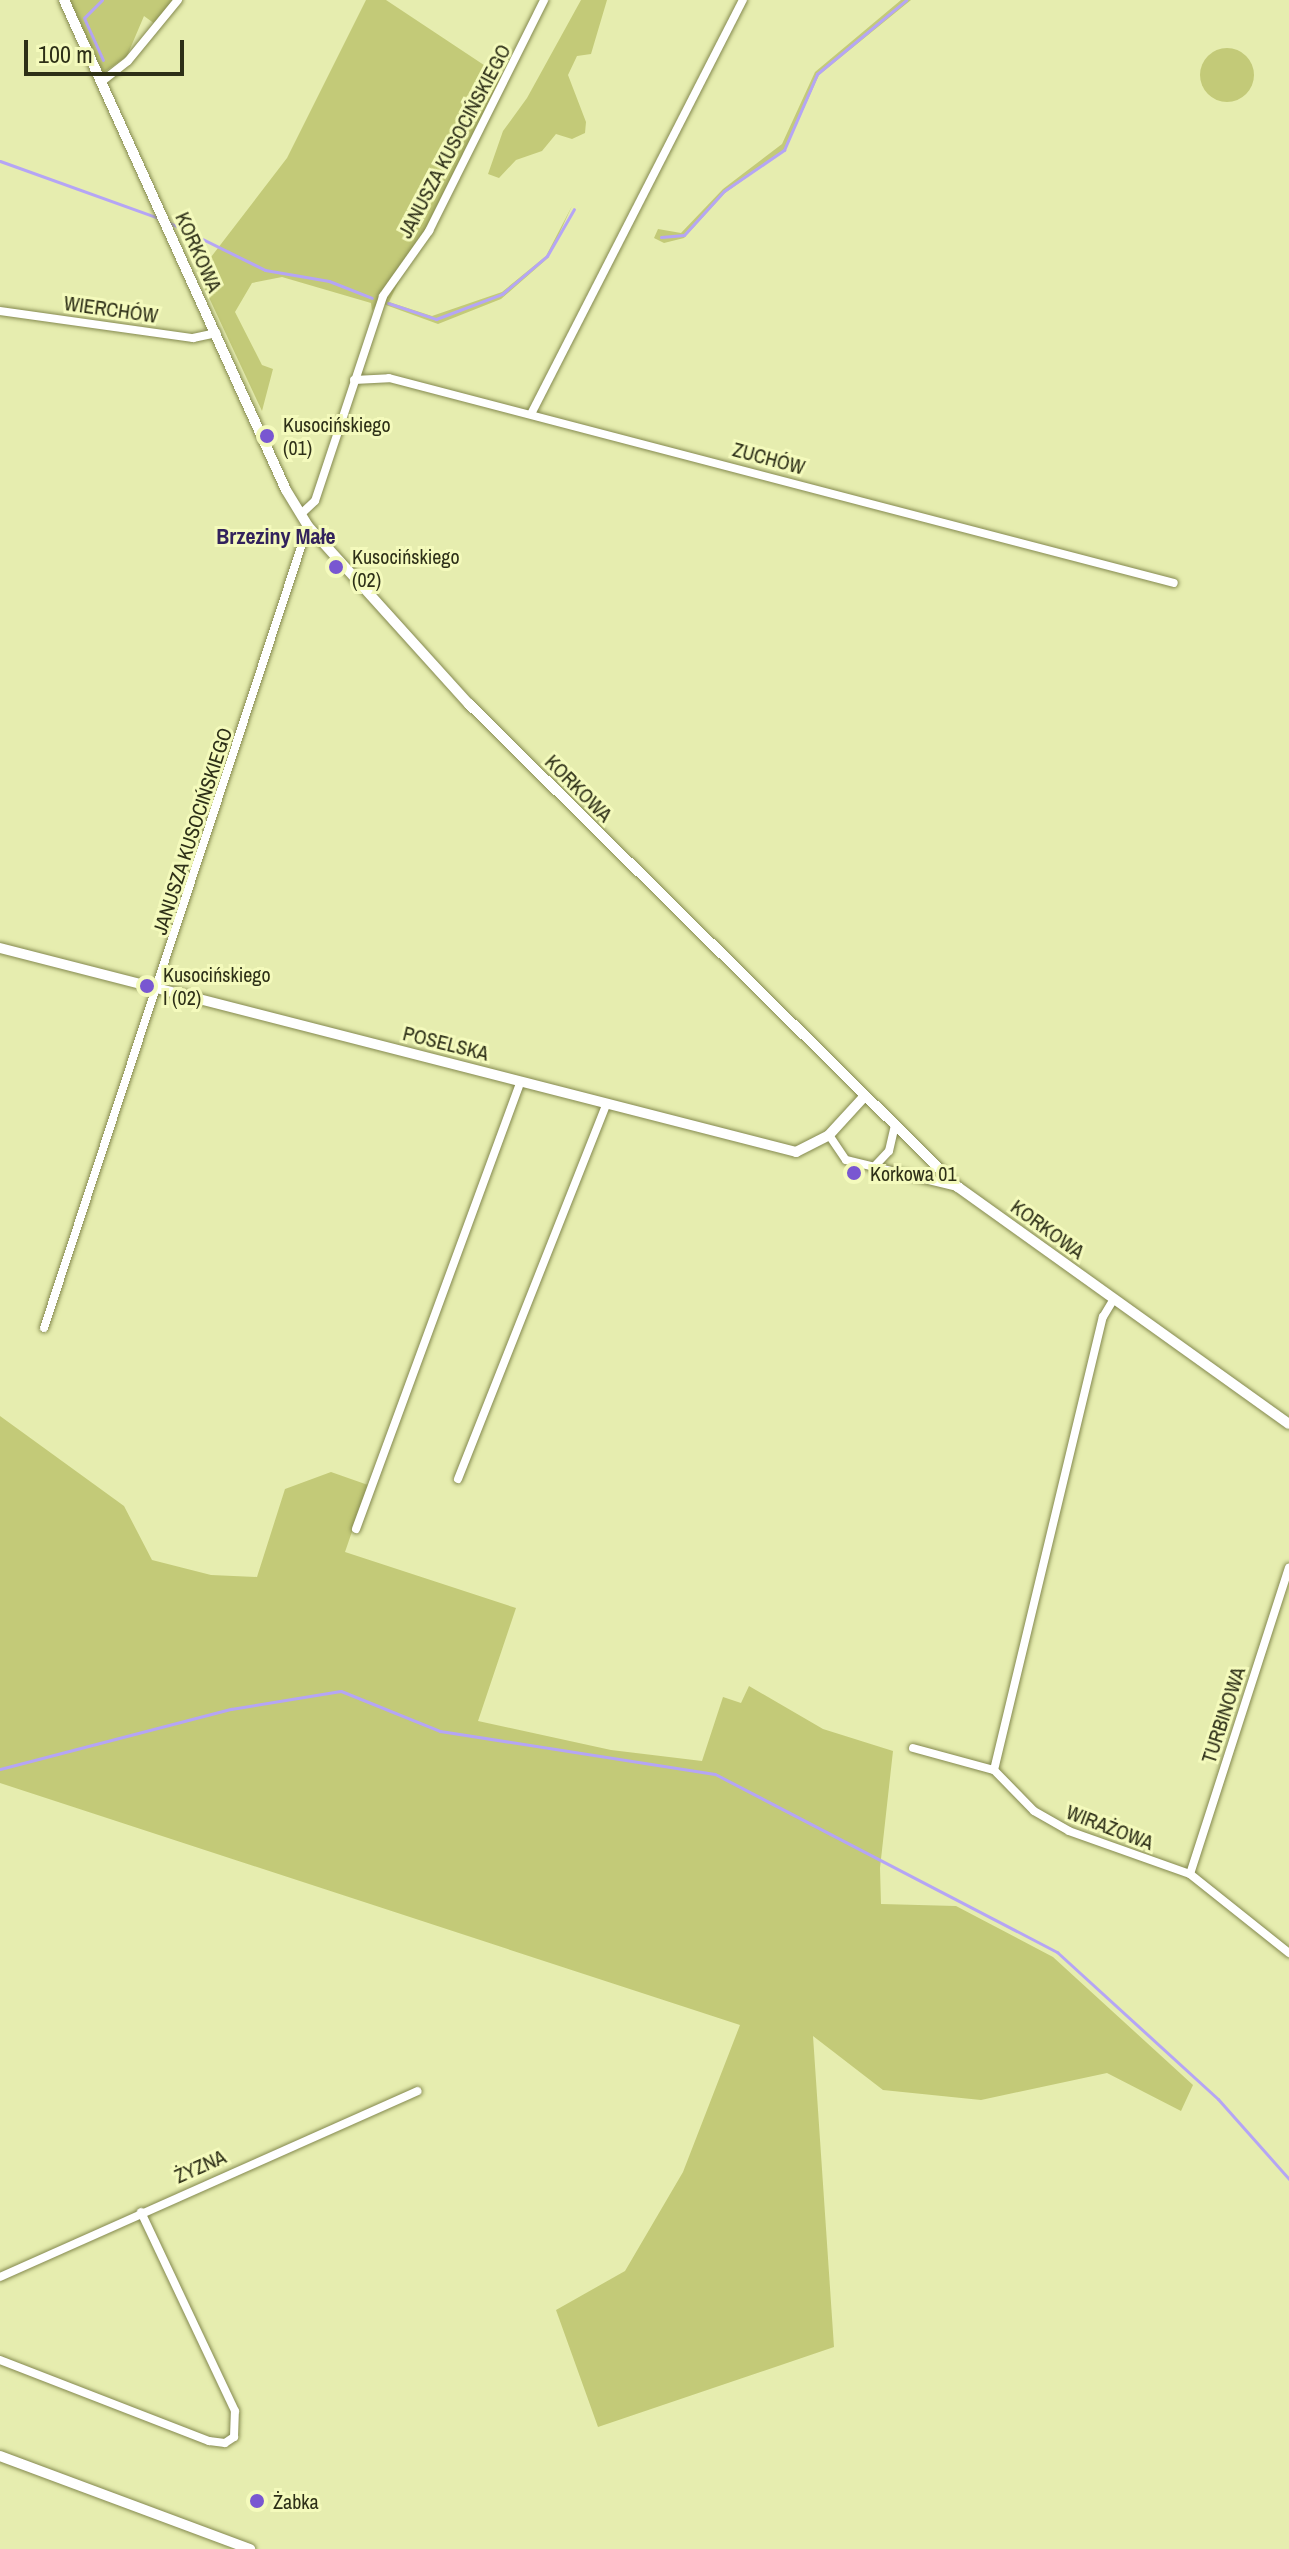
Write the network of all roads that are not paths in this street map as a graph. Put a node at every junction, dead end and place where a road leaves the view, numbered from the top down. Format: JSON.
{"nodes":[{"id":1,"x":64,"y":0,"type":"edge"},
{"id":2,"x":178,"y":0,"type":"edge"},
{"id":3,"x":544,"y":0,"type":"edge"},
{"id":4,"x":743,"y":0,"type":"edge"},
{"id":5,"x":101,"y":82,"type":"junction"},
{"id":6,"x":0,"y":311,"type":"edge"},
{"id":7,"x":216,"y":333,"type":"junction"},
{"id":8,"x":354,"y":380,"type":"junction"},
{"id":9,"x":531,"y":414,"type":"junction"},
{"id":10,"x":301,"y":514,"type":"junction"},
{"id":11,"x":308,"y":526,"type":"junction"},
{"id":12,"x":1174,"y":583,"type":"dead end"},
{"id":13,"x":0,"y":948,"type":"edge"},
{"id":14,"x":158,"y":988,"type":"junction"},
{"id":15,"x":521,"y":1081,"type":"junction"},
{"id":16,"x":864,"y":1097,"type":"junction"},
{"id":17,"x":607,"y":1103,"type":"junction"},
{"id":18,"x":895,"y":1126,"type":"junction"},
{"id":19,"x":829,"y":1135,"type":"junction"},
{"id":20,"x":873,"y":1168,"type":"junction"},
{"id":21,"x":958,"y":1187,"type":"junction"},
{"id":22,"x":1114,"y":1299,"type":"junction"},
{"id":23,"x":44,"y":1328,"type":"dead end"},
{"id":24,"x":1289,"y":1424,"type":"edge"},
{"id":25,"x":458,"y":1479,"type":"dead end"},
{"id":26,"x":356,"y":1529,"type":"dead end"},
{"id":27,"x":1289,"y":1568,"type":"edge"},
{"id":28,"x":913,"y":1748,"type":"dead end"},
{"id":29,"x":994,"y":1770,"type":"junction"},
{"id":30,"x":1190,"y":1874,"type":"junction"},
{"id":31,"x":1289,"y":1953,"type":"edge"},
{"id":32,"x":417,"y":2091,"type":"dead end"},
{"id":33,"x":141,"y":2212,"type":"junction"},
{"id":34,"x":0,"y":2277,"type":"edge"},
{"id":35,"x":0,"y":2360,"type":"edge"},
{"id":36,"x":0,"y":2456,"type":"edge"},
{"id":37,"x":250,"y":2549,"type":"edge"}],
"edges":[{"from":1,"to":5,"type":"street","name":"KORKOWA"},
{"from":2,"to":5,"type":"street"},
{"from":3,"to":8,"type":"street","name":"JANUSZA KUSOCIŃSKIEGO"},
{"from":4,"to":9,"type":"street"},
{"from":5,"to":7,"type":"street","name":"KORKOWA"},
{"from":6,"to":7,"type":"street","name":"WIERCHÓW"},
{"from":7,"to":10,"type":"street","name":"KORKOWA"},
{"from":8,"to":9,"type":"street","name":"ZUCHÓW"},
{"from":8,"to":10,"type":"street","name":"JANUSZA KUSOCIŃSKIEGO"},
{"from":9,"to":12,"type":"street","name":"ZUCHÓW"},
{"from":10,"to":11,"type":"street","name":"KORKOWA"},
{"from":11,"to":14,"type":"street","name":"JANUSZA KUSOCIŃSKIEGO"},
{"from":11,"to":16,"type":"street","name":"KORKOWA"},
{"from":13,"to":14,"type":"street","name":"POSELSKA"},
{"from":14,"to":15,"type":"street","name":"POSELSKA"},
{"from":14,"to":23,"type":"street","name":"JANUSZA KUSOCIŃSKIEGO"},
{"from":15,"to":17,"type":"street","name":"POSELSKA"},
{"from":15,"to":26,"type":"street"},
{"from":16,"to":18,"type":"street","name":"KORKOWA"},
{"from":16,"to":19,"type":"street","name":"POSELSKA"},
{"from":17,"to":19,"type":"street","name":"POSELSKA"},
{"from":17,"to":25,"type":"street"},
{"from":18,"to":20,"type":"street"},
{"from":18,"to":21,"type":"street","name":"KORKOWA"},
{"from":19,"to":20,"type":"street"},
{"from":20,"to":21,"type":"street"},
{"from":21,"to":22,"type":"street","name":"KORKOWA"},
{"from":22,"to":24,"type":"street","name":"KORKOWA"},
{"from":22,"to":29,"type":"street"},
{"from":27,"to":30,"type":"street","name":"TURBINOWA"},
{"from":28,"to":29,"type":"street"},
{"from":29,"to":30,"type":"street","name":"WIRAŻOWA"},
{"from":30,"to":31,"type":"street","name":"WIRAŻOWA"},
{"from":32,"to":33,"type":"street","name":"ŻYZNA"},
{"from":33,"to":34,"type":"street","name":"ŻYZNA"},
{"from":33,"to":35,"type":"street"},
{"from":36,"to":37,"type":"street"}]}
